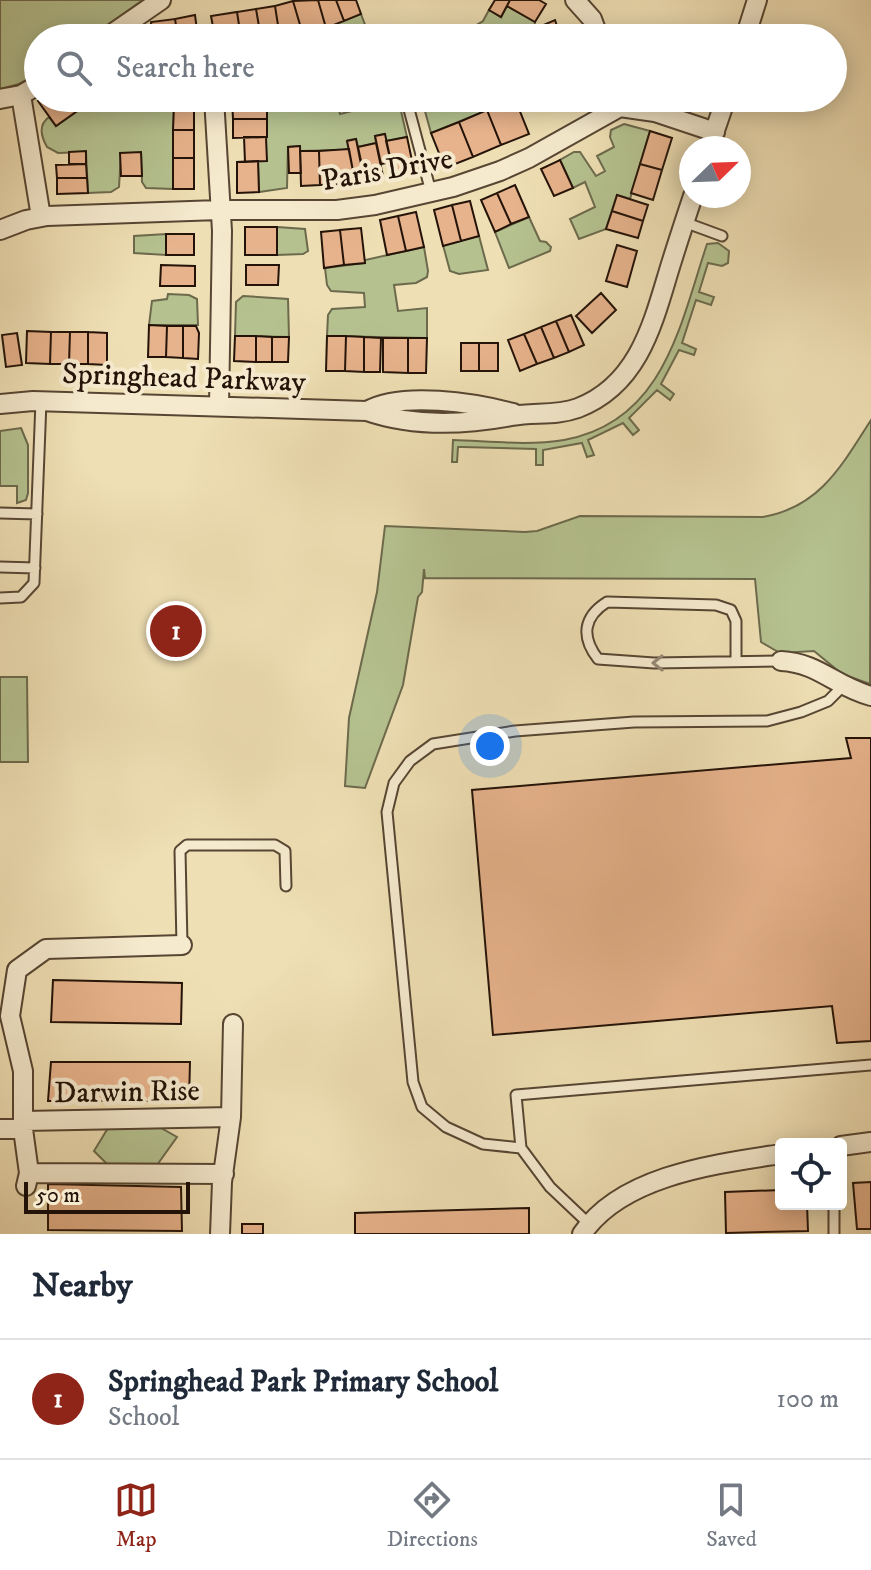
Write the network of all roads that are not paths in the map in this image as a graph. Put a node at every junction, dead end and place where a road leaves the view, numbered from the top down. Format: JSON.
{"nodes":[{"id":1,"x":161,"y":0,"type":"edge"},
{"id":2,"x":575,"y":0,"type":"edge"},
{"id":3,"x":757,"y":0,"type":"edge"},
{"id":4,"x":126,"y":24,"type":"edge"},
{"id":5,"x":594,"y":24,"type":"edge"},
{"id":6,"x":749,"y":24,"type":"edge"},
{"id":7,"x":24,"y":93,"type":"edge"},
{"id":8,"x":21,"y":95,"type":"junction"},
{"id":9,"x":0,"y":99,"type":"edge"},
{"id":10,"x":215,"y":112,"type":"edge"},
{"id":11,"x":410,"y":112,"type":"edge"},
{"id":12,"x":601,"y":112,"type":"edge"},
{"id":13,"x":655,"y":112,"type":"edge"},
{"id":14,"x":721,"y":112,"type":"edge"},
{"id":15,"x":704,"y":136,"type":"edge"},
{"id":16,"x":713,"y":136,"type":"edge"},
{"id":17,"x":431,"y":192,"type":"junction"},
{"id":18,"x":689,"y":208,"type":"edge"},
{"id":19,"x":219,"y":210,"type":"junction"},
{"id":20,"x":41,"y":217,"type":"junction"},
{"id":21,"x":684,"y":222,"type":"junction"},
{"id":22,"x":0,"y":230,"type":"edge"},
{"id":23,"x":722,"y":236,"type":"dead end"},
{"id":24,"x":41,"y":401,"type":"junction"},
{"id":25,"x":0,"y":404,"type":"edge"},
{"id":26,"x":219,"y":406,"type":"junction"},
{"id":27,"x":0,"y":513,"type":"edge"},
{"id":28,"x":37,"y":514,"type":"junction"},
{"id":29,"x":0,"y":567,"type":"edge"},
{"id":30,"x":35,"y":568,"type":"junction"},
{"id":31,"x":0,"y":598,"type":"edge"},
{"id":32,"x":736,"y":660,"type":"junction"},
{"id":33,"x":781,"y":661,"type":"joint"},
{"id":34,"x":842,"y":687,"type":"junction"},
{"id":35,"x":871,"y":696,"type":"edge"},
{"id":36,"x":286,"y":886,"type":"dead end"},
{"id":37,"x":182,"y":945,"type":"joint"},
{"id":38,"x":233,"y":1024,"type":"dead end"},
{"id":39,"x":871,"y":1065,"type":"edge"},
{"id":40,"x":231,"y":1117,"type":"junction"},
{"id":41,"x":24,"y":1125,"type":"junction"},
{"id":42,"x":0,"y":1129,"type":"edge"},
{"id":43,"x":871,"y":1142,"type":"edge"},
{"id":44,"x":847,"y":1145,"type":"edge"},
{"id":45,"x":521,"y":1148,"type":"junction"},
{"id":46,"x":775,"y":1155,"type":"edge"},
{"id":47,"x":224,"y":1174,"type":"junction"},
{"id":48,"x":834,"y":1210,"type":"edge"},
{"id":49,"x":586,"y":1229,"type":"edge"},
{"id":50,"x":220,"y":1234,"type":"edge"},
{"id":51,"x":834,"y":1234,"type":"edge"}],
"edges":[{"from":1,"to":4,"type":"street"},
{"from":2,"to":5,"type":"street"},
{"from":3,"to":6,"type":"street"},
{"from":7,"to":8,"type":"street"},
{"from":8,"to":9,"type":"street"},
{"from":8,"to":20,"type":"street"},
{"from":10,"to":19,"type":"street"},
{"from":11,"to":17,"type":"lane"},
{"from":12,"to":17,"type":"street","name":"Paris Drive"},
{"from":13,"to":15,"type":"street","name":"Paris Drive"},
{"from":14,"to":16,"type":"street"},
{"from":17,"to":19,"type":"street","name":"Paris Drive"},
{"from":18,"to":21,"type":"street","name":"Springhead Parkway"},
{"from":19,"to":20,"type":"street","name":"Paris Drive"},
{"from":19,"to":26,"type":"street"},
{"from":20,"to":22,"type":"street","name":"Paris Drive"},
{"from":21,"to":23,"type":"lane"},
{"from":21,"to":26,"type":"street","name":"Springhead Parkway"},
{"from":24,"to":25,"type":"street","name":"Springhead Parkway"},
{"from":24,"to":26,"type":"street","name":"Springhead Parkway"},
{"from":24,"to":28,"type":"lane"},
{"from":27,"to":28,"type":"lane"},
{"from":28,"to":30,"type":"lane"},
{"from":29,"to":30,"type":"lane"},
{"from":30,"to":31,"type":"lane"},
{"from":32,"to":32,"type":"lane","one_way":true},
{"from":32,"to":33,"type":"lane"},
{"from":33,"to":34,"type":"street"},
{"from":34,"to":35,"type":"street"},
{"from":34,"to":45,"type":"lane"},
{"from":36,"to":37,"type":"lane"},
{"from":37,"to":41,"type":"street"},
{"from":38,"to":40,"type":"street"},
{"from":39,"to":45,"type":"lane"},
{"from":40,"to":41,"type":"street","name":"Darwin Rise"},
{"from":40,"to":47,"type":"street"},
{"from":41,"to":42,"type":"street","name":"Darwin Rise"},
{"from":41,"to":47,"type":"street"},
{"from":43,"to":44,"type":"street"},
{"from":45,"to":49,"type":"lane"},
{"from":46,"to":49,"type":"street"},
{"from":47,"to":50,"type":"street"},
{"from":48,"to":51,"type":"lane"}]}
